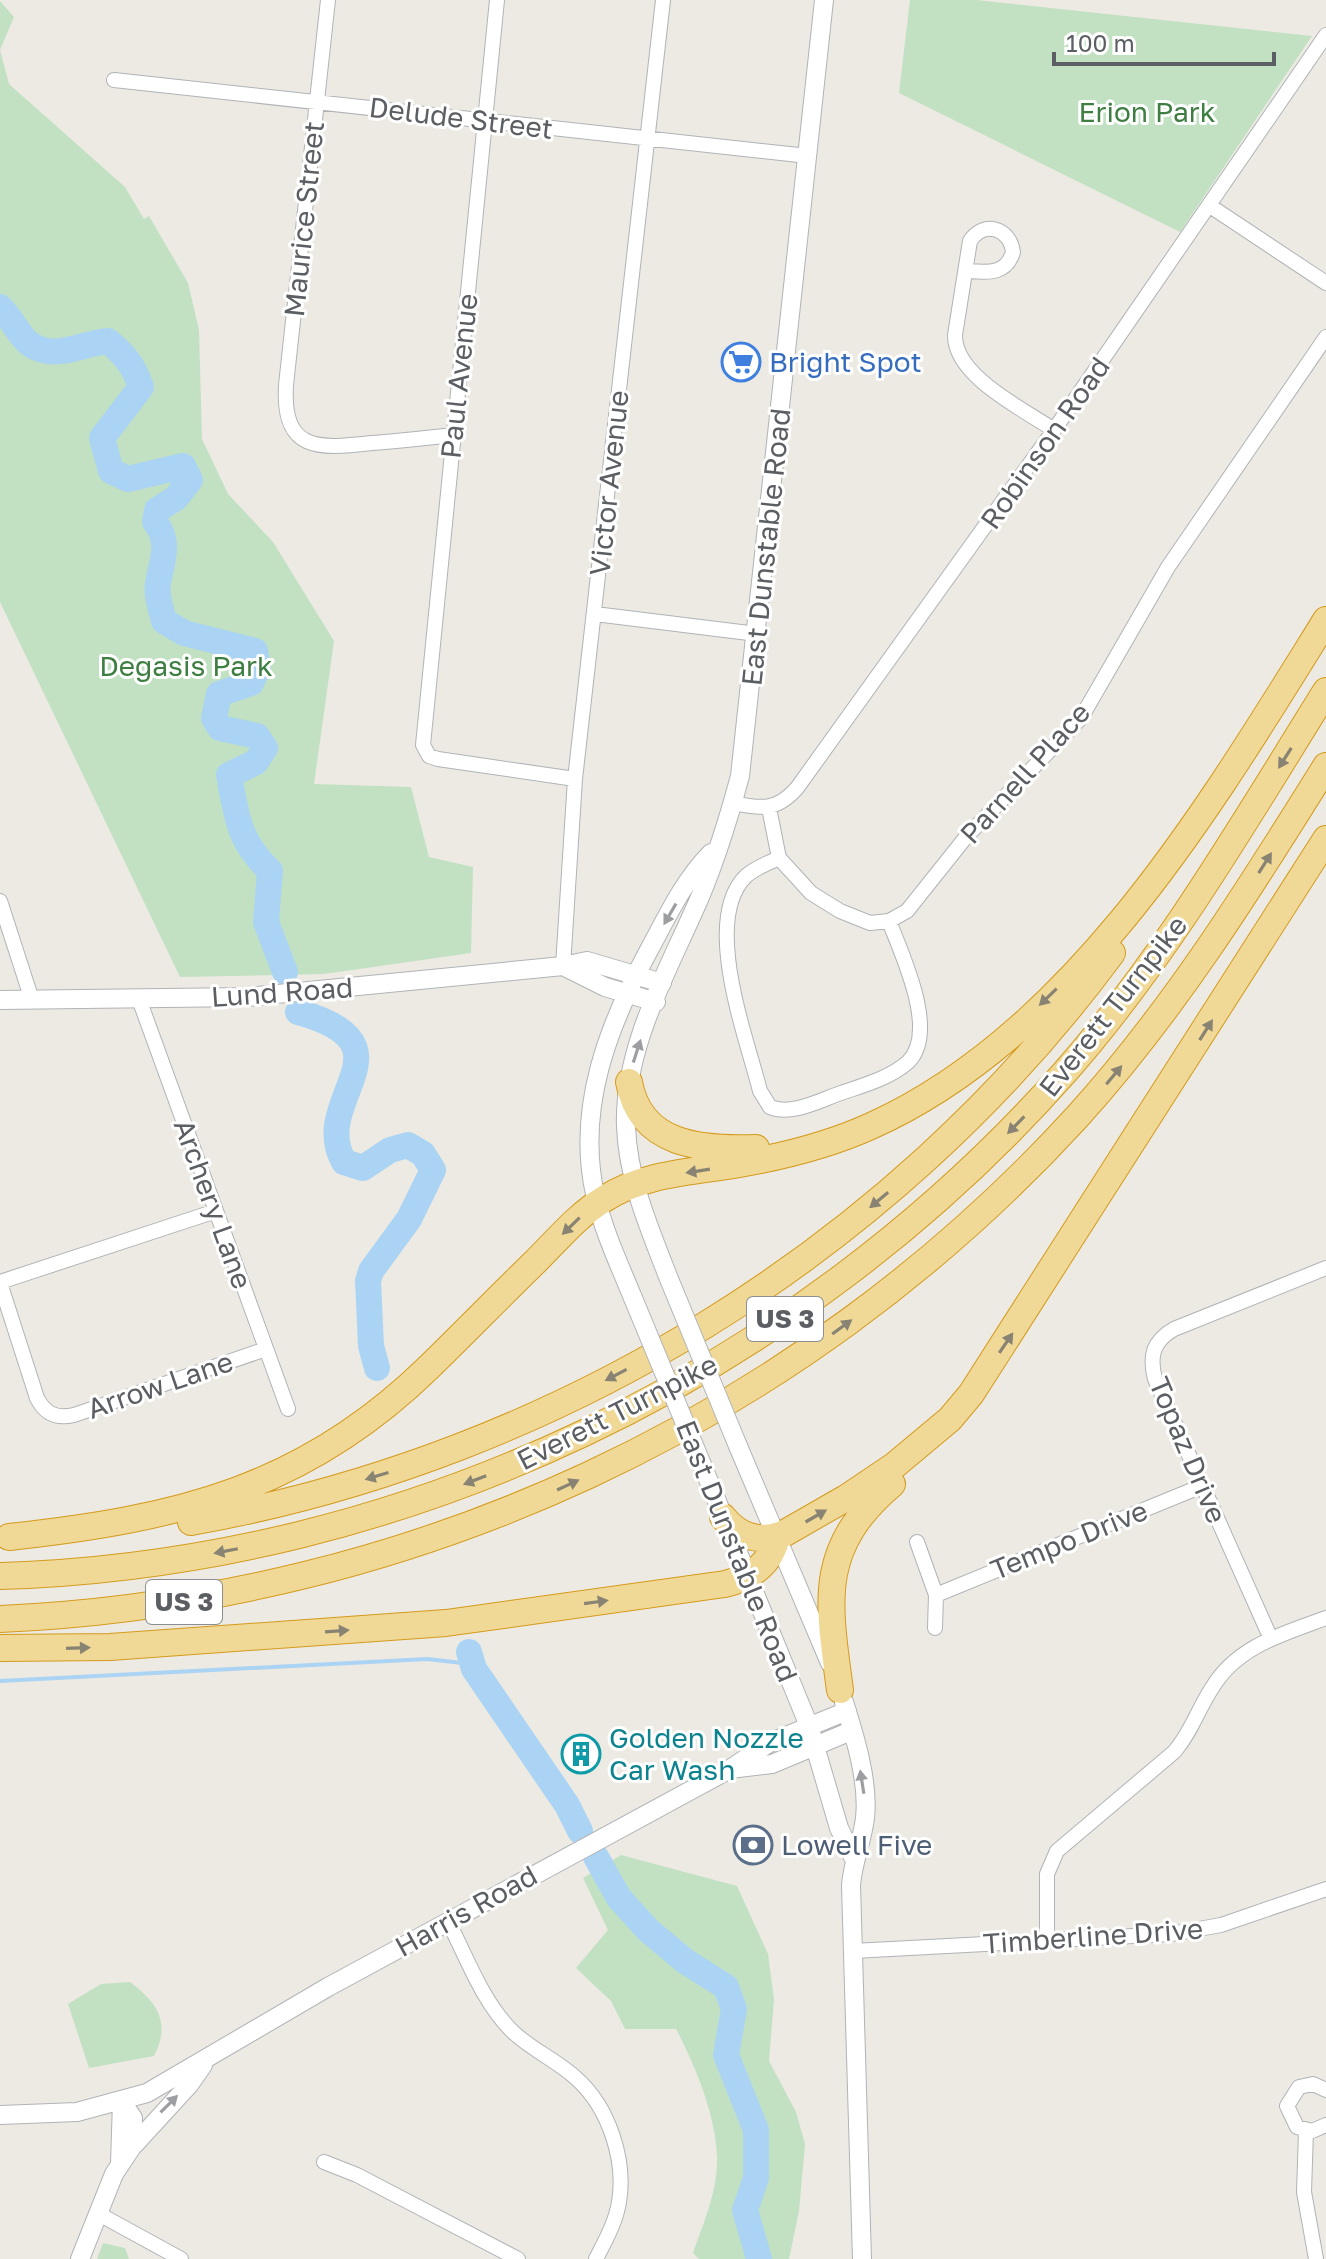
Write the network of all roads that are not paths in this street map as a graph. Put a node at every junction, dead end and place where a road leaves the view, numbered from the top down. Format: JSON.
{"nodes":[{"id":1,"x":328,"y":0,"type":"edge"},
{"id":2,"x":497,"y":0,"type":"edge"},
{"id":3,"x":663,"y":0,"type":"edge"},
{"id":4,"x":824,"y":0,"type":"edge"},
{"id":5,"x":1326,"y":35,"type":"edge"},
{"id":6,"x":114,"y":80,"type":"dead end"},
{"id":7,"x":317,"y":101,"type":"junction"},
{"id":8,"x":485,"y":122,"type":"junction"},
{"id":9,"x":647,"y":140,"type":"junction"},
{"id":10,"x":808,"y":156,"type":"junction"},
{"id":11,"x":1210,"y":206,"type":"junction"},
{"id":12,"x":966,"y":271,"type":"dead end"},
{"id":13,"x":1326,"y":283,"type":"edge"},
{"id":14,"x":1326,"y":337,"type":"edge"},
{"id":15,"x":1054,"y":430,"type":"junction"},
{"id":16,"x":453,"y":435,"type":"junction"},
{"id":17,"x":595,"y":614,"type":"junction"},
{"id":18,"x":1326,"y":620,"type":"edge"},
{"id":19,"x":757,"y":634,"type":"junction"},
{"id":20,"x":1326,"y":691,"type":"edge"},
{"id":21,"x":1326,"y":766,"type":"edge"},
{"id":22,"x":575,"y":779,"type":"junction"},
{"id":23,"x":733,"y":803,"type":"junction"},
{"id":24,"x":1209,"y":807,"type":"junction"},
{"id":25,"x":769,"y":808,"type":"junction"},
{"id":26,"x":1326,"y":839,"type":"edge"},
{"id":27,"x":715,"y":850,"type":"junction"},
{"id":28,"x":779,"y":858,"type":"junction"},
{"id":29,"x":0,"y":901,"type":"edge"},
{"id":30,"x":889,"y":921,"type":"junction"},
{"id":31,"x":563,"y":966,"type":"junction"},
{"id":32,"x":637,"y":974,"type":"junction"},
{"id":33,"x":662,"y":983,"type":"junction"},
{"id":34,"x":628,"y":995,"type":"junction"},
{"id":35,"x":139,"y":999,"type":"junction"},
{"id":36,"x":0,"y":1000,"type":"edge"},
{"id":37,"x":32,"y":1000,"type":"junction"},
{"id":38,"x":656,"y":1002,"type":"junction"},
{"id":39,"x":629,"y":1082,"type":"junction"},
{"id":40,"x":873,"y":1126,"type":"junction"},
{"id":41,"x":635,"y":1183,"type":"junction"},
{"id":42,"x":598,"y":1203,"type":"junction"},
{"id":43,"x":216,"y":1211,"type":"junction"},
{"id":44,"x":1326,"y":1268,"type":"edge"},
{"id":45,"x":0,"y":1282,"type":"edge"},
{"id":46,"x":266,"y":1349,"type":"junction"},
{"id":47,"x":288,"y":1409,"type":"dead end"},
{"id":48,"x":950,"y":1419,"type":"junction"},
{"id":49,"x":1202,"y":1486,"type":"junction"},
{"id":50,"x":723,"y":1517,"type":"junction"},
{"id":51,"x":777,"y":1536,"type":"junction"},
{"id":52,"x":4,"y":1537,"type":"edge"},
{"id":53,"x":917,"y":1542,"type":"dead end"},
{"id":54,"x":0,"y":1576,"type":"edge"},
{"id":55,"x":747,"y":1576,"type":"junction"},
{"id":56,"x":936,"y":1595,"type":"junction"},
{"id":57,"x":1326,"y":1618,"type":"edge"},
{"id":58,"x":0,"y":1619,"type":"edge"},
{"id":59,"x":935,"y":1628,"type":"dead end"},
{"id":60,"x":1271,"y":1639,"type":"junction"},
{"id":61,"x":0,"y":1648,"type":"edge"},
{"id":62,"x":844,"y":1701,"type":"junction"},
{"id":63,"x":809,"y":1726,"type":"junction"},
{"id":64,"x":851,"y":1731,"type":"junction"},
{"id":65,"x":816,"y":1745,"type":"junction"},
{"id":66,"x":730,"y":1769,"type":"junction"},
{"id":67,"x":853,"y":1857,"type":"junction"},
{"id":68,"x":1326,"y":1889,"type":"edge"},
{"id":69,"x":448,"y":1921,"type":"junction"},
{"id":70,"x":1047,"y":1941,"type":"junction"},
{"id":71,"x":853,"y":1951,"type":"junction"},
{"id":72,"x":205,"y":2060,"type":"junction"},
{"id":73,"x":1326,"y":2090,"type":"edge"},
{"id":74,"x":122,"y":2102,"type":"junction"},
{"id":75,"x":0,"y":2115,"type":"edge"},
{"id":76,"x":1326,"y":2125,"type":"edge"},
{"id":77,"x":1306,"y":2131,"type":"junction"},
{"id":78,"x":126,"y":2155,"type":"junction"},
{"id":79,"x":324,"y":2162,"type":"dead end"},
{"id":80,"x":97,"y":2213,"type":"junction"},
{"id":81,"x":80,"y":2259,"type":"edge"},
{"id":82,"x":181,"y":2259,"type":"edge"},
{"id":83,"x":518,"y":2259,"type":"edge"},
{"id":84,"x":596,"y":2259,"type":"edge"},
{"id":85,"x":862,"y":2259,"type":"edge"},
{"id":86,"x":1316,"y":2259,"type":"edge"}],
"edges":[{"from":1,"to":7,"type":"street","name":"Maurice Street"},
{"from":2,"to":8,"type":"street","name":"Paul Avenue"},
{"from":3,"to":9,"type":"street","name":"Victor Avenue"},
{"from":4,"to":10,"type":"street","name":"East Dunstable Road"},
{"from":5,"to":11,"type":"street","name":"Robinson Road"},
{"from":6,"to":7,"type":"street","name":"Delude Street"},
{"from":7,"to":8,"type":"street","name":"Delude Street"},
{"from":7,"to":16,"type":"street","name":"Maurice Street"},
{"from":8,"to":9,"type":"street","name":"Delude Street"},
{"from":8,"to":16,"type":"street","name":"Paul Avenue"},
{"from":9,"to":10,"type":"street","name":"Delude Street"},
{"from":9,"to":17,"type":"street","name":"Victor Avenue"},
{"from":10,"to":19,"type":"street","name":"East Dunstable Road"},
{"from":11,"to":13,"type":"street"},
{"from":11,"to":15,"type":"street","name":"Robinson Road"},
{"from":12,"to":15,"type":"street"},
{"from":14,"to":30,"type":"street","name":"Parnell Place"},
{"from":15,"to":25,"type":"street","name":"Robinson Road"},
{"from":16,"to":22,"type":"street","name":"Paul Avenue"},
{"from":17,"to":19,"type":"street"},
{"from":17,"to":22,"type":"street","name":"Victor Avenue"},
{"from":18,"to":24,"type":"highway"},
{"from":19,"to":23,"type":"street","name":"East Dunstable Road"},
{"from":20,"to":54,"type":"highway","name":"Everett Turnpike","number":"US 3","one_way":true},
{"from":58,"to":21,"type":"highway","name":"Everett Turnpike","number":"US 3","one_way":true},
{"from":22,"to":31,"type":"street","name":"Victor Avenue"},
{"from":23,"to":25,"type":"street"},
{"from":23,"to":27,"type":"street","name":"East Dunstable Road"},
{"from":24,"to":40,"type":"highway","one_way":true},
{"from":24,"to":52,"type":"highway","one_way":true},
{"from":25,"to":28,"type":"street"},
{"from":48,"to":26,"type":"highway","one_way":true},
{"from":27,"to":32,"type":"street","name":"East Dunstable Road","one_way":true},
{"from":27,"to":33,"type":"street","name":"East Dunstable Road"},
{"from":28,"to":30,"type":"street"},
{"from":28,"to":30,"type":"street"},
{"from":29,"to":37,"type":"street"},
{"from":31,"to":32,"type":"street","name":"Lund Road"},
{"from":31,"to":34,"type":"street","name":"Lund Road"},
{"from":31,"to":35,"type":"street","name":"Lund Road"},
{"from":32,"to":33,"type":"street","name":"Lund Road"},
{"from":32,"to":34,"type":"street","name":"East Dunstable Road"},
{"from":33,"to":38,"type":"street","name":"East Dunstable Road"},
{"from":34,"to":38,"type":"street","name":"Lund Road"},
{"from":34,"to":42,"type":"street","name":"East Dunstable Road"},
{"from":35,"to":37,"type":"street","name":"Lund Road"},
{"from":35,"to":43,"type":"street","name":"Archery Lane"},
{"from":36,"to":37,"type":"street","name":"Lund Road"},
{"from":39,"to":38,"type":"street","name":"East Dunstable Road","one_way":true},
{"from":39,"to":40,"type":"highway"},
{"from":39,"to":41,"type":"street","name":"East Dunstable Road"},
{"from":40,"to":41,"type":"highway","one_way":true},
{"from":41,"to":42,"type":"highway"},
{"from":41,"to":51,"type":"street","name":"East Dunstable Road","bridge":true},
{"from":42,"to":50,"type":"street","name":"East Dunstable Road","bridge":true},
{"from":42,"to":52,"type":"highway","one_way":true},
{"from":43,"to":45,"type":"street"},
{"from":43,"to":46,"type":"street","name":"Archery Lane"},
{"from":44,"to":49,"type":"street","name":"Topaz Drive"},
{"from":45,"to":46,"type":"street","name":"Arrow Lane"},
{"from":46,"to":47,"type":"street","name":"Archery Lane"},
{"from":51,"to":48,"type":"highway","one_way":true},
{"from":48,"to":62,"type":"highway"},
{"from":49,"to":56,"type":"street","name":"Tempo Drive"},
{"from":49,"to":60,"type":"street","name":"Topaz Drive"},
{"from":50,"to":51,"type":"highway"},
{"from":50,"to":55,"type":"street","name":"East Dunstable Road"},
{"from":51,"to":55,"type":"highway"},
{"from":51,"to":62,"type":"street","name":"East Dunstable Road"},
{"from":53,"to":56,"type":"street"},
{"from":61,"to":55,"type":"highway","one_way":true},
{"from":55,"to":63,"type":"street","name":"East Dunstable Road"},
{"from":56,"to":59,"type":"street"},
{"from":57,"to":60,"type":"street"},
{"from":60,"to":70,"type":"street"},
{"from":62,"to":63,"type":"street","name":"Harris Road"},
{"from":62,"to":64,"type":"street","name":"East Dunstable Road"},
{"from":63,"to":65,"type":"street","name":"East Dunstable Road"},
{"from":63,"to":66,"type":"street","name":"Harris Road"},
{"from":64,"to":65,"type":"street","name":"Harris Road"},
{"from":67,"to":64,"type":"street","name":"East Dunstable Road","one_way":true},
{"from":65,"to":66,"type":"street","name":"Harris Road"},
{"from":65,"to":67,"type":"street","name":"East Dunstable Road"},
{"from":66,"to":69,"type":"street","name":"Harris Road"},
{"from":67,"to":71,"type":"street","name":"East Dunstable Road"},
{"from":68,"to":70,"type":"street","name":"Timberline Drive"},
{"from":69,"to":72,"type":"street","name":"Harris Road"},
{"from":69,"to":84,"type":"street"},
{"from":70,"to":71,"type":"street","name":"Timberline Drive"},
{"from":71,"to":85,"type":"street","name":"East Dunstable Road"},
{"from":72,"to":74,"type":"street","name":"Harris Road"},
{"from":78,"to":72,"type":"street","name":"Harris Road","one_way":true},
{"from":73,"to":77,"type":"street"},
{"from":74,"to":75,"type":"street"},
{"from":74,"to":78,"type":"street","name":"Harris Road"},
{"from":76,"to":77,"type":"street"},
{"from":77,"to":86,"type":"street"},
{"from":78,"to":80,"type":"street","name":"Harris Road"},
{"from":79,"to":83,"type":"street"},
{"from":80,"to":81,"type":"street","name":"Harris Road"},
{"from":80,"to":82,"type":"street"}]}
